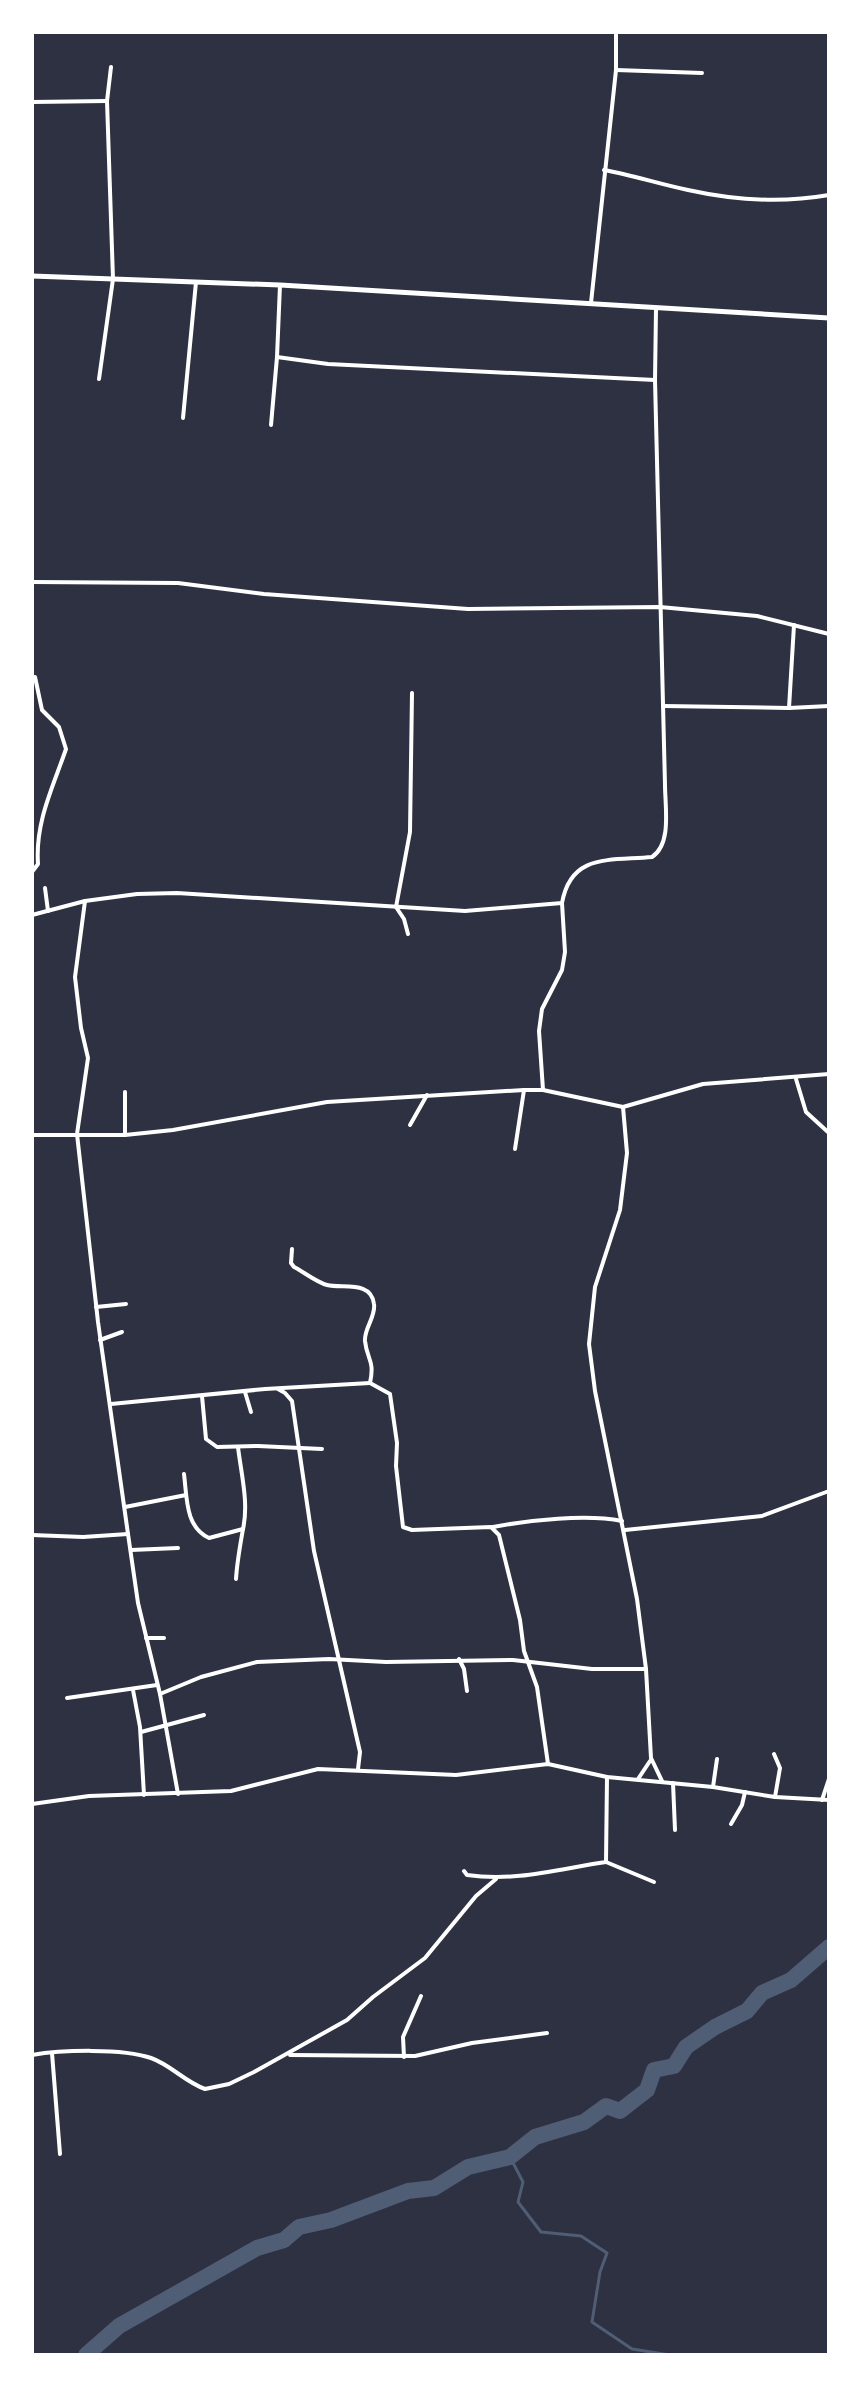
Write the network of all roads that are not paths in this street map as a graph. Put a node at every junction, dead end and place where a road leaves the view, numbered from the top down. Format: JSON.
{"nodes":[{"id":1,"x":616,"y":32,"type":"edge"},
{"id":2,"x":111,"y":67,"type":"dead end"},
{"id":3,"x":616,"y":70,"type":"junction"},
{"id":4,"x":702,"y":73,"type":"dead end"},
{"id":5,"x":107,"y":101,"type":"junction"},
{"id":6,"x":32,"y":102,"type":"edge"},
{"id":7,"x":604,"y":170,"type":"junction"},
{"id":8,"x":829,"y":195,"type":"edge"},
{"id":9,"x":32,"y":276,"type":"edge"},
{"id":10,"x":113,"y":279,"type":"junction"},
{"id":11,"x":196,"y":282,"type":"junction"},
{"id":12,"x":280,"y":285,"type":"junction"},
{"id":13,"x":591,"y":303,"type":"junction"},
{"id":14,"x":656,"y":309,"type":"junction"},
{"id":15,"x":829,"y":318,"type":"edge"},
{"id":16,"x":277,"y":357,"type":"junction"},
{"id":17,"x":99,"y":379,"type":"dead end"},
{"id":18,"x":655,"y":380,"type":"junction"},
{"id":19,"x":183,"y":418,"type":"dead end"},
{"id":20,"x":271,"y":425,"type":"dead end"},
{"id":21,"x":32,"y":582,"type":"edge"},
{"id":22,"x":660,"y":607,"type":"junction"},
{"id":23,"x":794,"y":625,"type":"junction"},
{"id":24,"x":829,"y":634,"type":"edge"},
{"id":25,"x":35,"y":677,"type":"dead end"},
{"id":26,"x":412,"y":693,"type":"dead end"},
{"id":27,"x":663,"y":706,"type":"junction"},
{"id":28,"x":829,"y":706,"type":"edge"},
{"id":29,"x":789,"y":708,"type":"junction"},
{"id":30,"x":32,"y":872,"type":"edge"},
{"id":31,"x":45,"y":888,"type":"dead end"},
{"id":32,"x":85,"y":901,"type":"junction"},
{"id":33,"x":562,"y":903,"type":"junction"},
{"id":34,"x":396,"y":907,"type":"junction"},
{"id":35,"x":48,"y":911,"type":"junction"},
{"id":36,"x":32,"y":915,"type":"edge"},
{"id":37,"x":408,"y":934,"type":"dead end"},
{"id":38,"x":829,"y":1074,"type":"edge"},
{"id":39,"x":796,"y":1079,"type":"junction"},
{"id":40,"x":524,"y":1090,"type":"junction"},
{"id":41,"x":543,"y":1090,"type":"junction"},
{"id":42,"x":125,"y":1092,"type":"dead end"},
{"id":43,"x":427,"y":1095,"type":"junction"},
{"id":44,"x":623,"y":1107,"type":"junction"},
{"id":45,"x":410,"y":1125,"type":"dead end"},
{"id":46,"x":829,"y":1133,"type":"edge"},
{"id":47,"x":77,"y":1134,"type":"junction"},
{"id":48,"x":32,"y":1135,"type":"edge"},
{"id":49,"x":125,"y":1135,"type":"junction"},
{"id":50,"x":515,"y":1149,"type":"dead end"},
{"id":51,"x":292,"y":1249,"type":"dead end"},
{"id":52,"x":126,"y":1304,"type":"dead end"},
{"id":53,"x":96,"y":1307,"type":"junction"},
{"id":54,"x":122,"y":1332,"type":"dead end"},
{"id":55,"x":100,"y":1340,"type":"junction"},
{"id":56,"x":370,"y":1383,"type":"junction"},
{"id":57,"x":301,"y":1388,"type":"junction"},
{"id":58,"x":278,"y":1389,"type":"junction"},
{"id":59,"x":245,"y":1392,"type":"junction"},
{"id":60,"x":202,"y":1396,"type":"junction"},
{"id":61,"x":292,"y":1401,"type":"junction"},
{"id":62,"x":111,"y":1404,"type":"junction"},
{"id":63,"x":251,"y":1412,"type":"dead end"},
{"id":64,"x":238,"y":1447,"type":"junction"},
{"id":65,"x":297,"y":1447,"type":"junction"},
{"id":66,"x":322,"y":1449,"type":"dead end"},
{"id":67,"x":184,"y":1474,"type":"dead end"},
{"id":68,"x":829,"y":1491,"type":"edge"},
{"id":69,"x":186,"y":1495,"type":"junction"},
{"id":70,"x":125,"y":1507,"type":"junction"},
{"id":71,"x":622,"y":1521,"type":"junction"},
{"id":72,"x":491,"y":1527,"type":"junction"},
{"id":73,"x":243,"y":1529,"type":"junction"},
{"id":74,"x":625,"y":1530,"type":"junction"},
{"id":75,"x":128,"y":1534,"type":"junction"},
{"id":76,"x":32,"y":1535,"type":"edge"},
{"id":77,"x":178,"y":1548,"type":"dead end"},
{"id":78,"x":131,"y":1550,"type":"junction"},
{"id":79,"x":236,"y":1579,"type":"dead end"},
{"id":80,"x":146,"y":1638,"type":"junction"},
{"id":81,"x":164,"y":1638,"type":"dead end"},
{"id":82,"x":337,"y":1646,"type":"junction"},
{"id":83,"x":329,"y":1659,"type":"junction"},
{"id":84,"x":459,"y":1659,"type":"junction"},
{"id":85,"x":339,"y":1661,"type":"junction"},
{"id":86,"x":529,"y":1661,"type":"junction"},
{"id":87,"x":646,"y":1669,"type":"junction"},
{"id":88,"x":157,"y":1685,"type":"junction"},
{"id":89,"x":133,"y":1690,"type":"junction"},
{"id":90,"x":467,"y":1691,"type":"dead end"},
{"id":91,"x":160,"y":1694,"type":"junction"},
{"id":92,"x":67,"y":1698,"type":"dead end"},
{"id":93,"x":204,"y":1715,"type":"dead end"},
{"id":94,"x":166,"y":1726,"type":"junction"},
{"id":95,"x":141,"y":1732,"type":"junction"},
{"id":96,"x":774,"y":1754,"type":"dead end"},
{"id":97,"x":651,"y":1758,"type":"junction"},
{"id":98,"x":717,"y":1759,"type":"dead end"},
{"id":99,"x":548,"y":1764,"type":"junction"},
{"id":100,"x":358,"y":1769,"type":"junction"},
{"id":101,"x":607,"y":1777,"type":"junction"},
{"id":102,"x":638,"y":1779,"type":"junction"},
{"id":103,"x":829,"y":1779,"type":"edge"},
{"id":104,"x":662,"y":1781,"type":"junction"},
{"id":105,"x":673,"y":1783,"type":"junction"},
{"id":106,"x":713,"y":1787,"type":"junction"},
{"id":107,"x":745,"y":1792,"type":"junction"},
{"id":108,"x":178,"y":1794,"type":"junction"},
{"id":109,"x":144,"y":1795,"type":"junction"},
{"id":110,"x":775,"y":1797,"type":"junction"},
{"id":111,"x":822,"y":1800,"type":"junction"},
{"id":112,"x":829,"y":1800,"type":"edge"},
{"id":113,"x":32,"y":1804,"type":"edge"},
{"id":114,"x":731,"y":1824,"type":"dead end"},
{"id":115,"x":675,"y":1830,"type":"dead end"},
{"id":116,"x":606,"y":1862,"type":"junction"},
{"id":117,"x":464,"y":1871,"type":"dead end"},
{"id":118,"x":496,"y":1879,"type":"junction"},
{"id":119,"x":654,"y":1882,"type":"dead end"},
{"id":120,"x":421,"y":1996,"type":"dead end"},
{"id":121,"x":547,"y":2033,"type":"dead end"},
{"id":122,"x":52,"y":2053,"type":"junction"},
{"id":123,"x":32,"y":2055,"type":"edge"},
{"id":124,"x":288,"y":2055,"type":"junction"},
{"id":125,"x":404,"y":2057,"type":"junction"},
{"id":126,"x":60,"y":2154,"type":"dead end"}],
"edges":[{"from":1,"to":3,"type":"street"},
{"from":2,"to":5,"type":"street"},
{"from":3,"to":4,"type":"street"},
{"from":3,"to":7,"type":"street"},
{"from":5,"to":6,"type":"street"},
{"from":5,"to":10,"type":"street"},
{"from":7,"to":8,"type":"street"},
{"from":7,"to":13,"type":"street"},
{"from":9,"to":10,"type":"street"},
{"from":10,"to":11,"type":"street"},
{"from":10,"to":17,"type":"street"},
{"from":11,"to":12,"type":"street"},
{"from":11,"to":19,"type":"street"},
{"from":12,"to":13,"type":"street"},
{"from":12,"to":16,"type":"street"},
{"from":13,"to":14,"type":"street"},
{"from":14,"to":15,"type":"street"},
{"from":14,"to":18,"type":"street"},
{"from":16,"to":18,"type":"street"},
{"from":16,"to":20,"type":"street"},
{"from":18,"to":22,"type":"street"},
{"from":21,"to":22,"type":"street"},
{"from":22,"to":23,"type":"street"},
{"from":22,"to":27,"type":"street"},
{"from":23,"to":24,"type":"street"},
{"from":23,"to":29,"type":"street"},
{"from":25,"to":30,"type":"street"},
{"from":26,"to":34,"type":"street"},
{"from":27,"to":29,"type":"street"},
{"from":27,"to":33,"type":"street"},
{"from":28,"to":29,"type":"street"},
{"from":31,"to":35,"type":"street"},
{"from":32,"to":34,"type":"street"},
{"from":32,"to":35,"type":"street"},
{"from":32,"to":47,"type":"street"},
{"from":33,"to":34,"type":"street"},
{"from":33,"to":41,"type":"street"},
{"from":34,"to":37,"type":"street"},
{"from":35,"to":36,"type":"street"},
{"from":38,"to":39,"type":"street"},
{"from":39,"to":44,"type":"street"},
{"from":39,"to":46,"type":"street"},
{"from":40,"to":41,"type":"street"},
{"from":40,"to":43,"type":"street"},
{"from":40,"to":50,"type":"street"},
{"from":41,"to":44,"type":"street"},
{"from":42,"to":49,"type":"street"},
{"from":43,"to":45,"type":"street"},
{"from":43,"to":49,"type":"street"},
{"from":44,"to":71,"type":"street"},
{"from":47,"to":48,"type":"street"},
{"from":47,"to":49,"type":"street"},
{"from":47,"to":53,"type":"street"},
{"from":51,"to":56,"type":"street"},
{"from":52,"to":53,"type":"street"},
{"from":53,"to":55,"type":"street"},
{"from":54,"to":55,"type":"street"},
{"from":55,"to":62,"type":"street"},
{"from":56,"to":57,"type":"street"},
{"from":56,"to":72,"type":"street"},
{"from":57,"to":58,"type":"street"},
{"from":57,"to":61,"type":"street"},
{"from":58,"to":59,"type":"street"},
{"from":58,"to":61,"type":"street"},
{"from":59,"to":60,"type":"street"},
{"from":59,"to":63,"type":"street"},
{"from":60,"to":62,"type":"street"},
{"from":60,"to":64,"type":"street"},
{"from":61,"to":65,"type":"street"},
{"from":62,"to":70,"type":"street"},
{"from":64,"to":65,"type":"street"},
{"from":64,"to":73,"type":"street"},
{"from":65,"to":66,"type":"street"},
{"from":65,"to":82,"type":"street"},
{"from":67,"to":69,"type":"street"},
{"from":68,"to":74,"type":"street"},
{"from":69,"to":70,"type":"street"},
{"from":69,"to":73,"type":"street"},
{"from":70,"to":75,"type":"street"},
{"from":71,"to":72,"type":"street"},
{"from":71,"to":74,"type":"street"},
{"from":72,"to":86,"type":"street"},
{"from":73,"to":79,"type":"street"},
{"from":74,"to":87,"type":"street"},
{"from":75,"to":76,"type":"street"},
{"from":75,"to":78,"type":"street"},
{"from":77,"to":78,"type":"street"},
{"from":78,"to":80,"type":"street"},
{"from":80,"to":81,"type":"street"},
{"from":80,"to":88,"type":"street"},
{"from":82,"to":83,"type":"street"},
{"from":82,"to":85,"type":"street"},
{"from":83,"to":85,"type":"street"},
{"from":83,"to":91,"type":"street"},
{"from":84,"to":85,"type":"street"},
{"from":84,"to":86,"type":"street"},
{"from":84,"to":90,"type":"street"},
{"from":85,"to":100,"type":"street"},
{"from":86,"to":87,"type":"street"},
{"from":86,"to":99,"type":"street"},
{"from":87,"to":97,"type":"street"},
{"from":88,"to":89,"type":"street"},
{"from":88,"to":91,"type":"street"},
{"from":89,"to":92,"type":"street"},
{"from":89,"to":95,"type":"street"},
{"from":91,"to":94,"type":"street"},
{"from":93,"to":94,"type":"street"},
{"from":94,"to":95,"type":"street"},
{"from":94,"to":108,"type":"street"},
{"from":95,"to":109,"type":"street"},
{"from":96,"to":110,"type":"street"},
{"from":97,"to":102,"type":"street"},
{"from":97,"to":104,"type":"street"},
{"from":98,"to":106,"type":"street"},
{"from":99,"to":100,"type":"street"},
{"from":99,"to":101,"type":"street"},
{"from":100,"to":108,"type":"street"},
{"from":101,"to":102,"type":"street"},
{"from":101,"to":116,"type":"street"},
{"from":102,"to":104,"type":"street"},
{"from":103,"to":111,"type":"street"},
{"from":104,"to":105,"type":"street"},
{"from":105,"to":106,"type":"street"},
{"from":105,"to":115,"type":"street"},
{"from":106,"to":107,"type":"street"},
{"from":107,"to":110,"type":"street"},
{"from":107,"to":114,"type":"street"},
{"from":108,"to":109,"type":"street"},
{"from":109,"to":113,"type":"street"},
{"from":110,"to":111,"type":"street"},
{"from":111,"to":112,"type":"street"},
{"from":116,"to":118,"type":"street"},
{"from":116,"to":119,"type":"street"},
{"from":117,"to":118,"type":"street"},
{"from":118,"to":124,"type":"street"},
{"from":120,"to":125,"type":"street"},
{"from":121,"to":125,"type":"street"},
{"from":122,"to":123,"type":"street"},
{"from":122,"to":124,"type":"street"},
{"from":122,"to":126,"type":"street"},
{"from":124,"to":125,"type":"street"}]}
